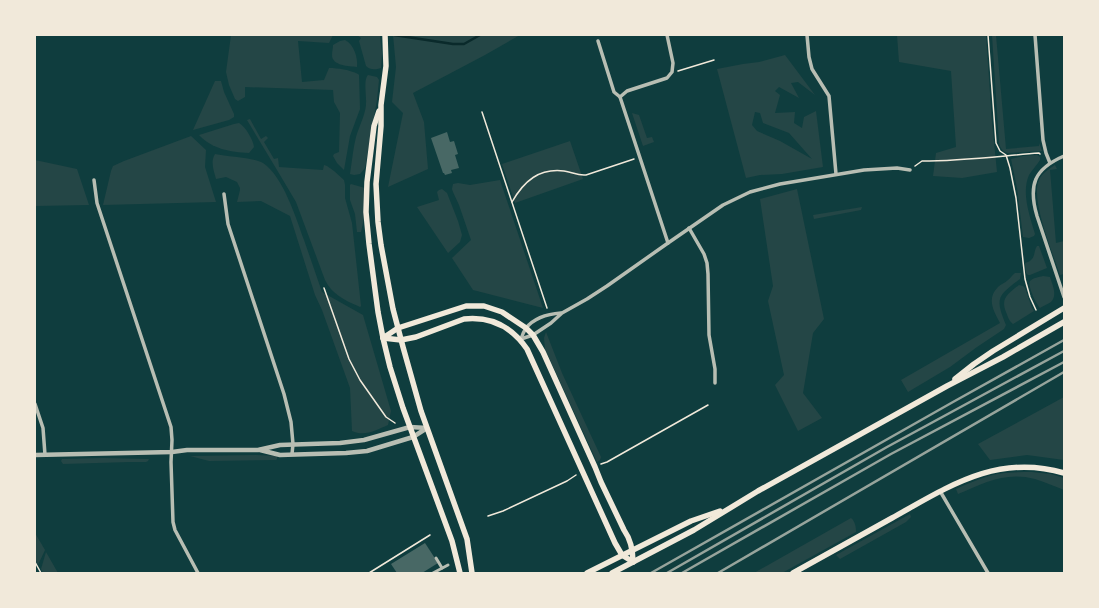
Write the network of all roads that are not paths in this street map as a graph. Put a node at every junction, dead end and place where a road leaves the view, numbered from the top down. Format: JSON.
{"nodes":[{"id":1,"x":385,"y":35,"type":"edge"},
{"id":2,"x":667,"y":35,"type":"edge"},
{"id":3,"x":806,"y":35,"type":"edge"},
{"id":4,"x":1034,"y":35,"type":"edge"},
{"id":5,"x":598,"y":41,"type":"dead end"},
{"id":6,"x":620,"y":97,"type":"junction"},
{"id":7,"x":381,"y":105,"type":"junction"},
{"id":8,"x":1064,"y":156,"type":"edge"},
{"id":9,"x":1050,"y":163,"type":"junction"},
{"id":10,"x":910,"y":170,"type":"road end"},
{"id":11,"x":836,"y":174,"type":"junction"},
{"id":12,"x":94,"y":180,"type":"dead end"},
{"id":13,"x":224,"y":194,"type":"dead end"},
{"id":14,"x":689,"y":228,"type":"junction"},
{"id":15,"x":668,"y":243,"type":"junction"},
{"id":16,"x":1064,"y":297,"type":"edge"},
{"id":17,"x":1064,"y":308,"type":"edge"},
{"id":18,"x":562,"y":312,"type":"junction"},
{"id":19,"x":1064,"y":322,"type":"edge"},
{"id":20,"x":398,"y":328,"type":"junction"},
{"id":21,"x":526,"y":328,"type":"junction"},
{"id":22,"x":533,"y":335,"type":"junction"},
{"id":23,"x":383,"y":338,"type":"junction"},
{"id":24,"x":520,"y":339,"type":"junction"},
{"id":25,"x":401,"y":340,"type":"junction"},
{"id":26,"x":715,"y":383,"type":"dead end"},
{"id":27,"x":947,"y":386,"type":"junction"},
{"id":28,"x":35,"y":404,"type":"edge"},
{"id":29,"x":410,"y":427,"type":"junction"},
{"id":30,"x":427,"y":428,"type":"junction"},
{"id":31,"x":414,"y":437,"type":"junction"},
{"id":32,"x":293,"y":444,"type":"junction"},
{"id":33,"x":258,"y":450,"type":"junction"},
{"id":34,"x":172,"y":452,"type":"junction"},
{"id":35,"x":292,"y":454,"type":"junction"},
{"id":36,"x":35,"y":455,"type":"edge"},
{"id":37,"x":45,"y":455,"type":"junction"},
{"id":38,"x":1062,"y":472,"type":"edge"},
{"id":39,"x":940,"y":491,"type":"junction"},
{"id":40,"x":730,"y":508,"type":"junction"},
{"id":41,"x":633,"y":550,"type":"junction"},
{"id":42,"x":622,"y":555,"type":"junction"},
{"id":43,"x":436,"y":558,"type":"dead end"},
{"id":44,"x":633,"y":562,"type":"junction"},
{"id":45,"x":448,"y":565,"type":"dead end"},
{"id":46,"x":442,"y":568,"type":"junction"},
{"id":47,"x":198,"y":573,"type":"edge"},
{"id":48,"x":433,"y":573,"type":"edge"},
{"id":49,"x":460,"y":573,"type":"edge"},
{"id":50,"x":472,"y":573,"type":"edge"},
{"id":51,"x":587,"y":573,"type":"edge"},
{"id":52,"x":612,"y":573,"type":"edge"},
{"id":53,"x":793,"y":573,"type":"edge"},
{"id":54,"x":988,"y":573,"type":"edge"}],
"edges":[{"from":1,"to":7,"type":"main road"},
{"from":2,"to":6,"type":"street"},
{"from":3,"to":11,"type":"street"},
{"from":4,"to":9,"type":"street"},
{"from":5,"to":6,"type":"street"},
{"from":6,"to":15,"type":"street"},
{"from":7,"to":20,"type":"main road"},
{"from":7,"to":23,"type":"main road"},
{"from":8,"to":9,"type":"street"},
{"from":9,"to":16,"type":"street"},
{"from":10,"to":11,"type":"street"},
{"from":11,"to":14,"type":"street"},
{"from":12,"to":34,"type":"street"},
{"from":13,"to":32,"type":"street"},
{"from":14,"to":15,"type":"street"},
{"from":14,"to":26,"type":"street"},
{"from":15,"to":18,"type":"street"},
{"from":17,"to":27,"type":"main road"},
{"from":18,"to":21,"type":"street"},
{"from":18,"to":22,"type":"street"},
{"from":19,"to":27,"type":"main road"},
{"from":20,"to":21,"type":"main road"},
{"from":20,"to":23,"type":"main road"},
{"from":20,"to":25,"type":"main road"},
{"from":21,"to":22,"type":"main road"},
{"from":21,"to":24,"type":"street"},
{"from":22,"to":24,"type":"street"},
{"from":22,"to":41,"type":"main road"},
{"from":23,"to":25,"type":"main road"},
{"from":23,"to":29,"type":"main road"},
{"from":24,"to":25,"type":"main road"},
{"from":24,"to":42,"type":"main road"},
{"from":25,"to":30,"type":"main road"},
{"from":27,"to":40,"type":"main road"},
{"from":28,"to":37,"type":"street"},
{"from":29,"to":30,"type":"street"},
{"from":29,"to":31,"type":"main road"},
{"from":29,"to":32,"type":"street"},
{"from":30,"to":31,"type":"street"},
{"from":30,"to":50,"type":"main road"},
{"from":31,"to":35,"type":"street"},
{"from":31,"to":49,"type":"main road"},
{"from":32,"to":33,"type":"street"},
{"from":32,"to":35,"type":"street"},
{"from":33,"to":34,"type":"street"},
{"from":33,"to":35,"type":"street"},
{"from":34,"to":37,"type":"street"},
{"from":34,"to":47,"type":"street"},
{"from":36,"to":37,"type":"street"},
{"from":38,"to":39,"type":"main road"},
{"from":39,"to":53,"type":"main road"},
{"from":39,"to":54,"type":"street"},
{"from":40,"to":41,"type":"main road"},
{"from":40,"to":44,"type":"main road"},
{"from":41,"to":42,"type":"main road"},
{"from":41,"to":44,"type":"main road"},
{"from":42,"to":44,"type":"main road"},
{"from":42,"to":51,"type":"main road"},
{"from":43,"to":46,"type":"street"},
{"from":44,"to":52,"type":"main road"},
{"from":45,"to":46,"type":"street"},
{"from":46,"to":48,"type":"street"}]}
